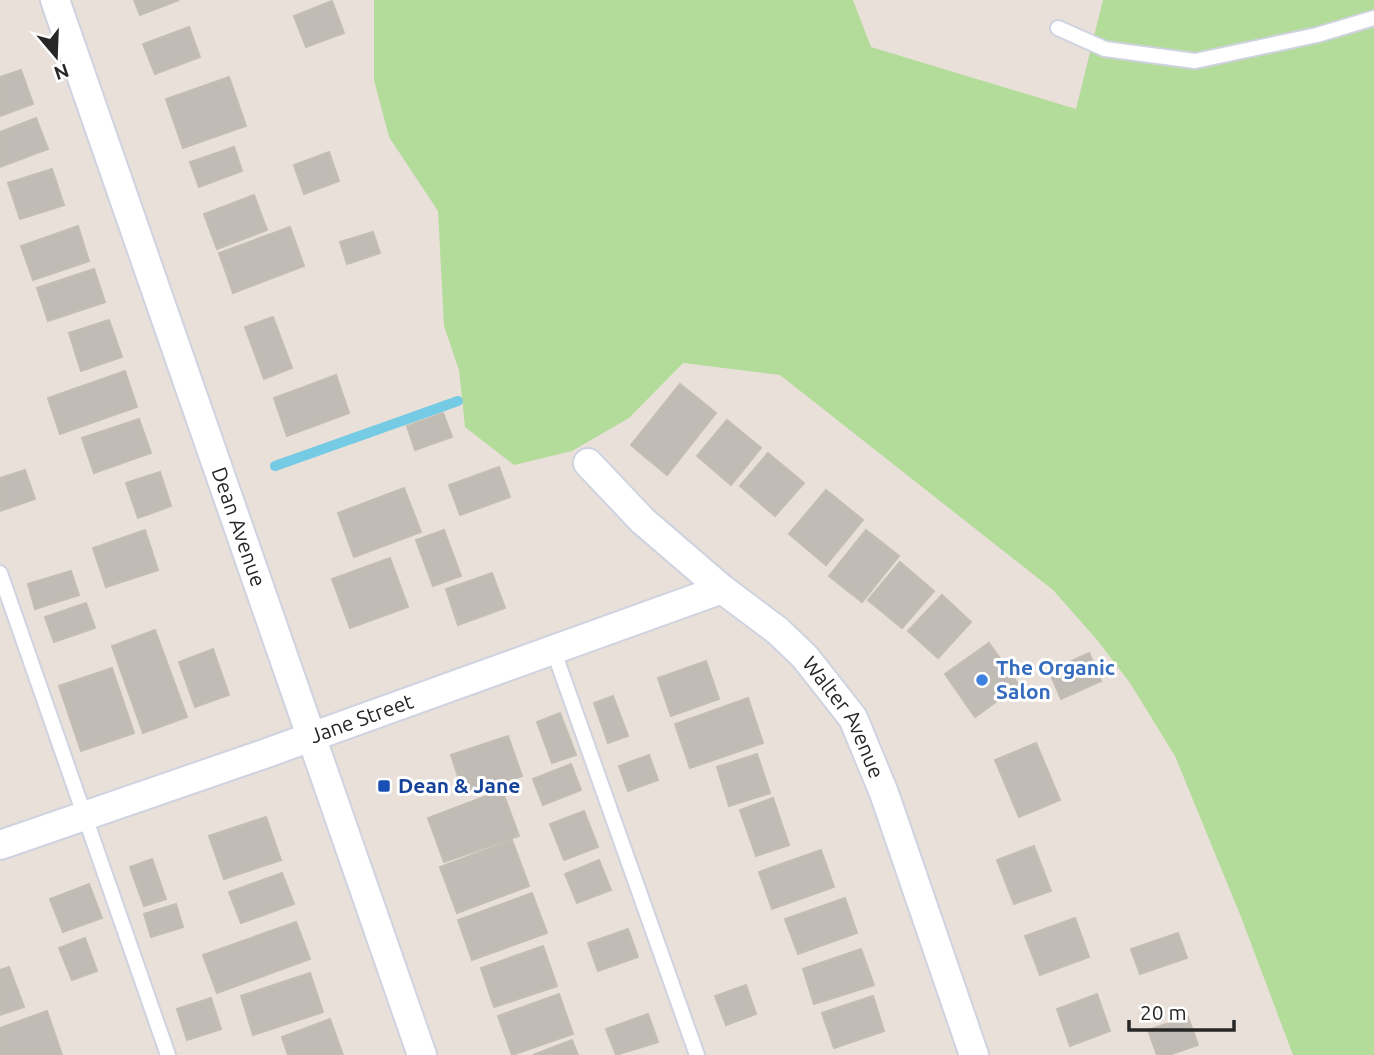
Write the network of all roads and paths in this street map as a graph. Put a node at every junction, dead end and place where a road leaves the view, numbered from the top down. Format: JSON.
{"nodes":[{"id":1,"x":55,"y":0,"type":"edge"},
{"id":2,"x":1374,"y":19,"type":"edge"},
{"id":3,"x":1058,"y":28,"type":"dead end"},
{"id":4,"x":588,"y":463,"type":"dead end"},
{"id":5,"x":0,"y":573,"type":"edge"},
{"id":6,"x":722,"y":589,"type":"junction"},
{"id":7,"x":553,"y":649,"type":"junction"},
{"id":8,"x":312,"y":737,"type":"junction"},
{"id":9,"x":85,"y":815,"type":"junction"},
{"id":10,"x":0,"y":845,"type":"edge"},
{"id":11,"x":167,"y":1055,"type":"edge"},
{"id":12,"x":422,"y":1055,"type":"edge"},
{"id":13,"x":697,"y":1055,"type":"edge"},
{"id":14,"x":974,"y":1055,"type":"edge"}],
"edges":[{"from":1,"to":8,"type":"street","name":"Dean Avenue"},
{"from":2,"to":3,"type":"lane"},
{"from":4,"to":6,"type":"street","name":"Walter Avenue"},
{"from":5,"to":9,"type":"lane"},
{"from":6,"to":7,"type":"street","name":"Jane Street"},
{"from":6,"to":14,"type":"street","name":"Walter Avenue"},
{"from":7,"to":8,"type":"street","name":"Jane Street"},
{"from":7,"to":13,"type":"lane"},
{"from":8,"to":9,"type":"street","name":"Jane Street"},
{"from":8,"to":12,"type":"street","name":"Dean Avenue"},
{"from":9,"to":10,"type":"street","name":"Jane Street"},
{"from":9,"to":11,"type":"lane"}]}
